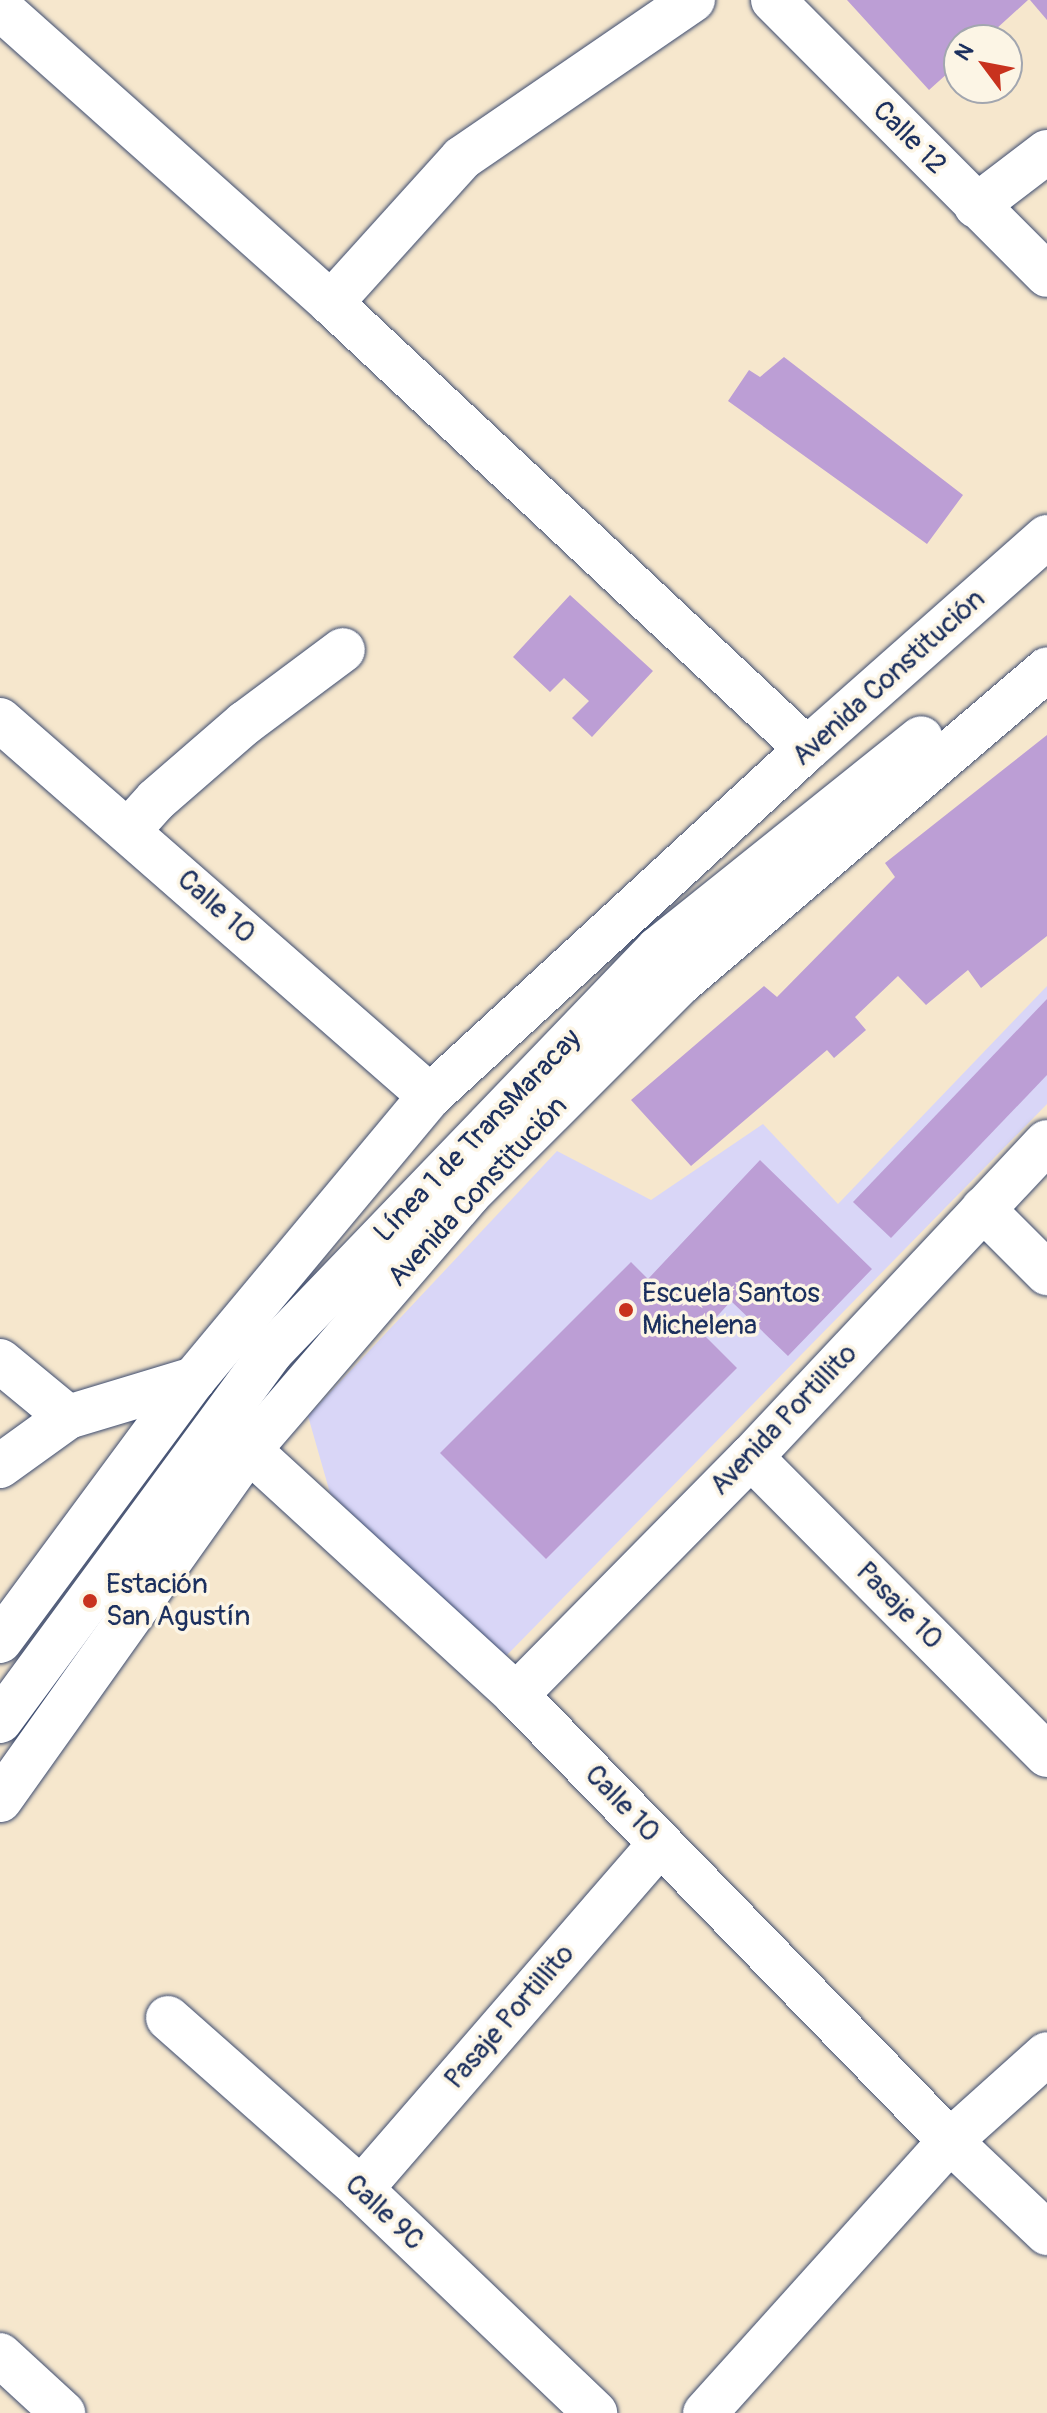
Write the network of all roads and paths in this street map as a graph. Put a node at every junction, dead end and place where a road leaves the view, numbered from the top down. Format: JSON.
{"nodes":[{"id":1,"x":693,"y":0,"type":"edge"},
{"id":2,"x":773,"y":0,"type":"edge"},
{"id":3,"x":0,"y":8,"type":"edge"},
{"id":4,"x":1047,"y":152,"type":"edge"},
{"id":5,"x":976,"y":206,"type":"junction"},
{"id":6,"x":1047,"y":275,"type":"edge"},
{"id":7,"x":331,"y":303,"type":"junction"},
{"id":8,"x":1047,"y":537,"type":"edge"},
{"id":9,"x":1047,"y":638,"type":"edge"},
{"id":10,"x":343,"y":650,"type":"dead end"},
{"id":11,"x":1047,"y":669,"type":"edge"},
{"id":12,"x":0,"y":720,"type":"edge"},
{"id":13,"x":807,"y":749,"type":"junction"},
{"id":14,"x":129,"y":830,"type":"junction"},
{"id":15,"x":430,"y":1096,"type":"junction"},
{"id":16,"x":1047,"y":1142,"type":"edge"},
{"id":17,"x":983,"y":1209,"type":"junction"},
{"id":18,"x":1047,"y":1273,"type":"edge"},
{"id":19,"x":0,"y":1361,"type":"edge"},
{"id":20,"x":194,"y":1379,"type":"junction"},
{"id":21,"x":68,"y":1417,"type":"junction"},
{"id":22,"x":237,"y":1434,"type":"junction"},
{"id":23,"x":751,"y":1457,"type":"junction"},
{"id":24,"x":0,"y":1466,"type":"edge"},
{"id":25,"x":0,"y":1641,"type":"edge"},
{"id":26,"x":516,"y":1695,"type":"junction"},
{"id":27,"x":0,"y":1721,"type":"edge"},
{"id":28,"x":1047,"y":1755,"type":"edge"},
{"id":29,"x":0,"y":1800,"type":"edge"},
{"id":30,"x":660,"y":1844,"type":"junction"},
{"id":31,"x":168,"y":2018,"type":"dead end"},
{"id":32,"x":1047,"y":2054,"type":"edge"},
{"id":33,"x":950,"y":2141,"type":"junction"},
{"id":34,"x":361,"y":2189,"type":"junction"},
{"id":35,"x":1047,"y":2233,"type":"edge"},
{"id":36,"x":0,"y":2355,"type":"edge"},
{"id":37,"x":63,"y":2413,"type":"edge"},
{"id":38,"x":595,"y":2413,"type":"edge"},
{"id":39,"x":705,"y":2413,"type":"edge"}],
"edges":[{"from":1,"to":7,"type":"street"},
{"from":2,"to":5,"type":"street","name":"Calle 12"},
{"from":3,"to":7,"type":"street"},
{"from":4,"to":5,"type":"street"},
{"from":5,"to":6,"type":"street","name":"Calle 12"},
{"from":7,"to":13,"type":"street"},
{"from":8,"to":13,"type":"street","name":"Avenida Constitución"},
{"from":9,"to":22,"type":"street","name":"Línea 1 de TransMaracay"},
{"from":10,"to":14,"type":"street"},
{"from":11,"to":22,"type":"street","name":"Avenida Constitución"},
{"from":12,"to":14,"type":"street","name":"Calle 10"},
{"from":13,"to":15,"type":"street","name":"Avenida Constitución"},
{"from":14,"to":15,"type":"street","name":"Calle 10"},
{"from":15,"to":20,"type":"street","name":"Avenida Constitución"},
{"from":16,"to":17,"type":"street","name":"Avenida Portillito"},
{"from":17,"to":18,"type":"street"},
{"from":17,"to":23,"type":"street","name":"Avenida Portillito"},
{"from":19,"to":21,"type":"street"},
{"from":20,"to":21,"type":"street"},
{"from":20,"to":22,"type":"street","name":"Calle 10"},
{"from":20,"to":25,"type":"street","name":"Avenida Constitución"},
{"from":21,"to":24,"type":"street"},
{"from":22,"to":26,"type":"street","name":"Calle 10"},
{"from":22,"to":27,"type":"street","name":"Línea 1 de TransMaracay"},
{"from":22,"to":29,"type":"street","name":"Avenida Constitución"},
{"from":23,"to":26,"type":"street","name":"Avenida Portillito"},
{"from":23,"to":28,"type":"street","name":"Pasaje 10"},
{"from":26,"to":30,"type":"street","name":"Calle 10"},
{"from":30,"to":33,"type":"street","name":"Calle 10"},
{"from":30,"to":34,"type":"street","name":"Pasaje Portillito"},
{"from":31,"to":34,"type":"street","name":"Calle 9C"},
{"from":32,"to":33,"type":"street"},
{"from":33,"to":35,"type":"street","name":"Calle 10"},
{"from":33,"to":39,"type":"street"},
{"from":34,"to":38,"type":"street","name":"Calle 9C"},
{"from":36,"to":37,"type":"street"}]}
